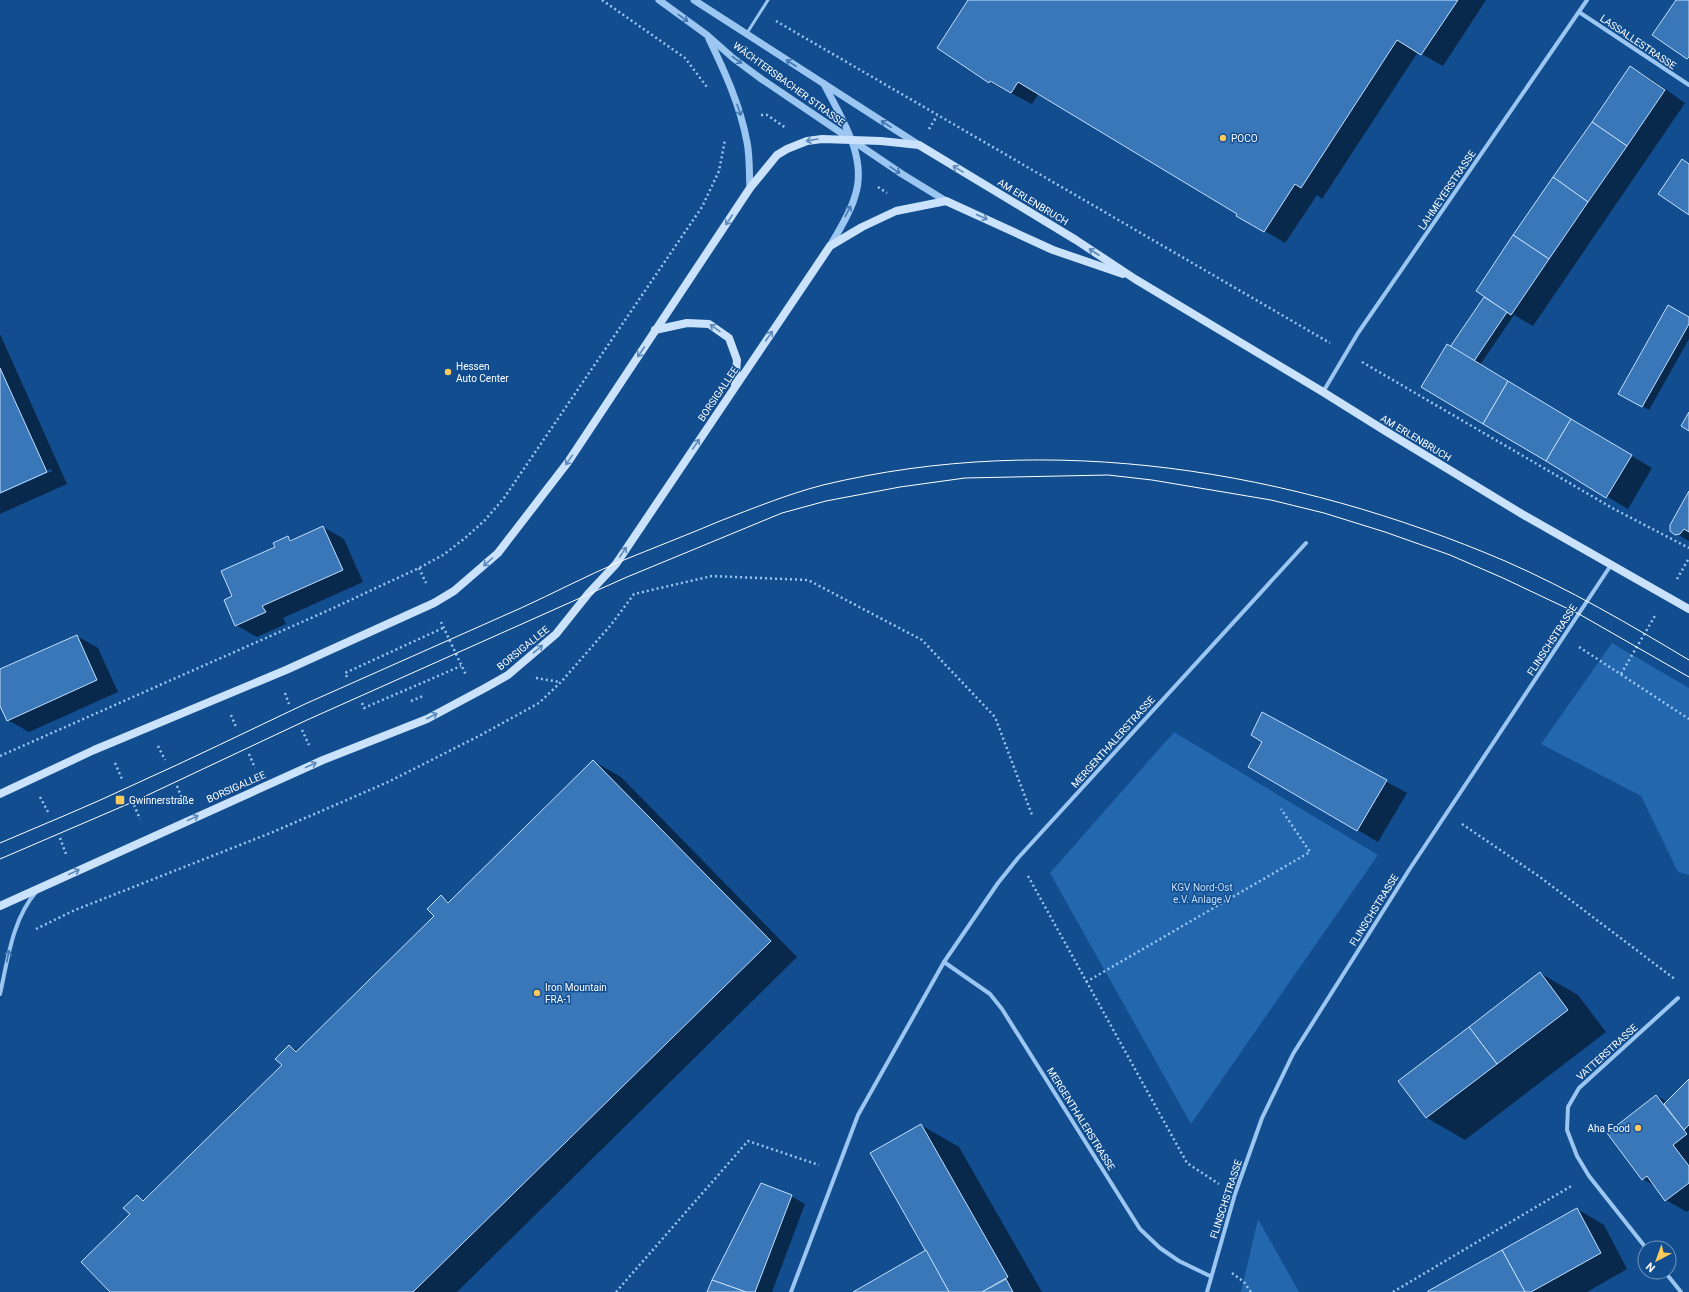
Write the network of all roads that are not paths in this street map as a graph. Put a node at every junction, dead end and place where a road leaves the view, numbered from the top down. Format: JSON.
{"nodes":[{"id":1,"x":659,"y":0,"type":"edge"},
{"id":2,"x":694,"y":0,"type":"edge"},
{"id":3,"x":768,"y":0,"type":"edge"},
{"id":4,"x":1587,"y":0,"type":"edge"},
{"id":5,"x":1579,"y":12,"type":"junction"},
{"id":6,"x":747,"y":33,"type":"junction"},
{"id":7,"x":707,"y":35,"type":"junction"},
{"id":8,"x":824,"y":84,"type":"junction"},
{"id":9,"x":1689,"y":86,"type":"edge"},
{"id":10,"x":851,"y":140,"type":"junction"},
{"id":11,"x":919,"y":145,"type":"junction"},
{"id":12,"x":750,"y":188,"type":"junction"},
{"id":13,"x":946,"y":201,"type":"junction"},
{"id":14,"x":830,"y":246,"type":"junction"},
{"id":15,"x":1135,"y":279,"type":"junction"},
{"id":16,"x":655,"y":330,"type":"junction"},
{"id":17,"x":735,"y":386,"type":"junction"},
{"id":18,"x":1323,"y":392,"type":"junction"},
{"id":19,"x":1306,"y":543,"type":"dead end"},
{"id":20,"x":1611,"y":565,"type":"junction"},
{"id":21,"x":1689,"y":609,"type":"edge"},
{"id":22,"x":0,"y":794,"type":"edge"},
{"id":23,"x":39,"y":888,"type":"junction"},
{"id":24,"x":0,"y":906,"type":"edge"},
{"id":25,"x":944,"y":962,"type":"junction"},
{"id":26,"x":0,"y":994,"type":"edge"},
{"id":27,"x":1678,"y":998,"type":"dead end"},
{"id":28,"x":1640,"y":1240,"type":"edge"},
{"id":29,"x":1210,"y":1276,"type":"junction"},
{"id":30,"x":1671,"y":1280,"type":"edge"},
{"id":31,"x":791,"y":1292,"type":"edge"},
{"id":32,"x":1207,"y":1292,"type":"edge"},
{"id":33,"x":1681,"y":1292,"type":"edge"}],
"edges":[{"from":1,"to":7,"type":"street","name":"WÄCHTERSBACHER STRASSE","one_way":true},
{"from":2,"to":6,"type":"street","name":"WÄCHTERSBACHER STRASSE"},
{"from":3,"to":6,"type":"lane"},
{"from":4,"to":5,"type":"street","name":"LAHMEYERSTRASSE"},
{"from":5,"to":9,"type":"street","name":"LASSALLESTRASSE"},
{"from":5,"to":18,"type":"street","name":"LAHMEYERSTRASSE"},
{"from":8,"to":6,"type":"street","name":"WÄCHTERSBACHER STRASSE","one_way":true},
{"from":7,"to":10,"type":"street","name":"WÄCHTERSBACHER STRASSE","one_way":true},
{"from":7,"to":12,"type":"street","one_way":true},
{"from":8,"to":10,"type":"street","name":"WÄCHTERSBACHER STRASSE"},
{"from":11,"to":8,"type":"street","name":"WÄCHTERSBACHER STRASSE","one_way":true},
{"from":10,"to":11,"type":"main road"},
{"from":10,"to":12,"type":"main road","one_way":true},
{"from":10,"to":13,"type":"street","name":"WÄCHTERSBACHER STRASSE","one_way":true},
{"from":14,"to":10,"type":"street","name":"WÄCHTERSBACHER STRASSE","one_way":true},
{"from":15,"to":11,"type":"main road","name":"AM ERLENBRUCH","one_way":true},
{"from":12,"to":16,"type":"main road","one_way":true},
{"from":13,"to":14,"type":"main road","name":"BORSIGALLEE"},
{"from":13,"to":15,"type":"main road","name":"AM ERLENBRUCH","one_way":true},
{"from":17,"to":14,"type":"main road","name":"BORSIGALLEE","one_way":true},
{"from":15,"to":18,"type":"main road","name":"AM ERLENBRUCH"},
{"from":17,"to":16,"type":"main road","one_way":true},
{"from":16,"to":22,"type":"main road","one_way":true},
{"from":23,"to":17,"type":"main road","name":"BORSIGALLEE","one_way":true},
{"from":18,"to":20,"type":"main road","name":"AM ERLENBRUCH"},
{"from":19,"to":25,"type":"street","name":"MERGENTHALERSTRASSE"},
{"from":20,"to":21,"type":"main road","name":"AM ERLENBRUCH"},
{"from":20,"to":29,"type":"street","name":"FLINSCHSTRASSE"},
{"from":23,"to":24,"type":"main road","name":"BORSIGALLEE"},
{"from":26,"to":23,"type":"street","one_way":true},
{"from":25,"to":29,"type":"street","name":"MERGENTHALERSTRASSE"},
{"from":25,"to":31,"type":"street","name":"MERGENTHALERSTRASSE"},
{"from":27,"to":28,"type":"street","name":"VATTERSTRASSE"},
{"from":29,"to":32,"type":"street","name":"FLINSCHSTRASSE"},
{"from":30,"to":33,"type":"street"}]}
